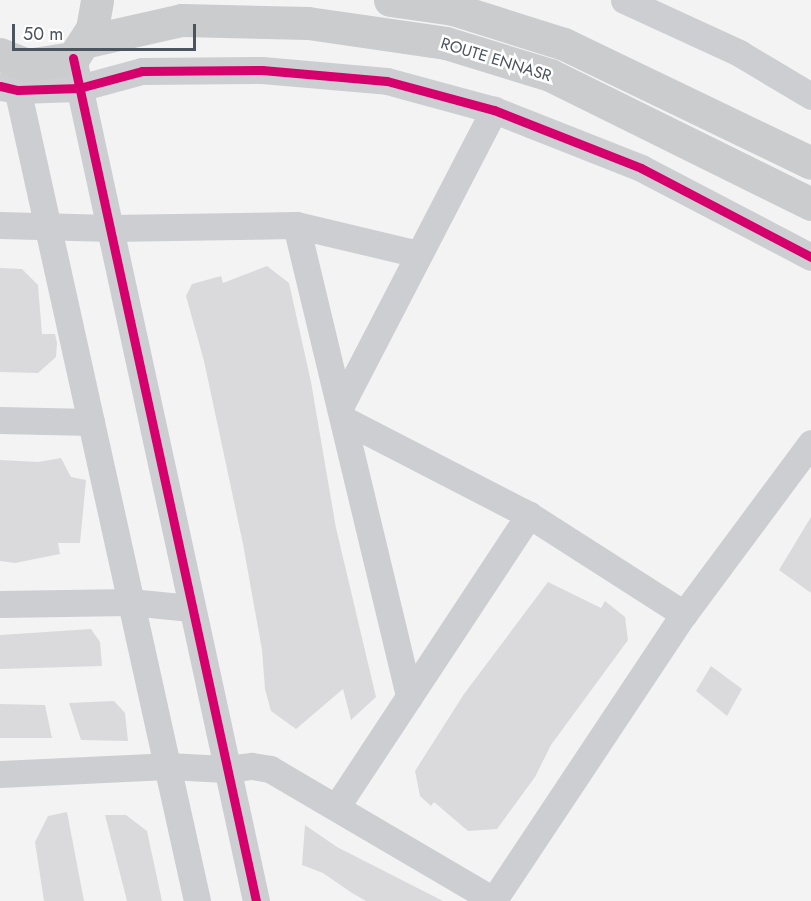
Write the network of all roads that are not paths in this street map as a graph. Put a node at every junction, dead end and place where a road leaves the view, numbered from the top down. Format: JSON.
{"nodes":[{"id":1,"x":97,"y":0,"type":"edge"},
{"id":2,"x":390,"y":0,"type":"edge"},
{"id":3,"x":624,"y":0,"type":"edge"},
{"id":4,"x":79,"y":63,"type":"junction"},
{"id":5,"x":7,"y":73,"type":"edge"},
{"id":6,"x":811,"y":96,"type":"edge"},
{"id":7,"x":494,"y":110,"type":"junction"},
{"id":8,"x":811,"y":163,"type":"edge"},
{"id":9,"x":811,"y":204,"type":"edge"},
{"id":10,"x":0,"y":225,"type":"edge"},
{"id":11,"x":296,"y":225,"type":"junction"},
{"id":12,"x":48,"y":226,"type":"junction"},
{"id":13,"x":110,"y":228,"type":"junction"},
{"id":14,"x":418,"y":254,"type":"junction"},
{"id":15,"x":811,"y":257,"type":"edge"},
{"id":16,"x":341,"y":413,"type":"junction"},
{"id":17,"x":0,"y":420,"type":"edge"},
{"id":18,"x":91,"y":422,"type":"junction"},
{"id":19,"x":810,"y":449,"type":"edge"},
{"id":20,"x":529,"y":515,"type":"junction"},
{"id":21,"x":130,"y":602,"type":"junction"},
{"id":22,"x":0,"y":604,"type":"edge"},
{"id":23,"x":191,"y":608,"type":"junction"},
{"id":24,"x":684,"y":614,"type":"junction"},
{"id":25,"x":409,"y":697,"type":"junction"},
{"id":26,"x":167,"y":766,"type":"junction"},
{"id":27,"x":226,"y":770,"type":"junction"},
{"id":28,"x":0,"y":774,"type":"edge"},
{"id":29,"x":337,"y":806,"type":"junction"},
{"id":30,"x":493,"y":900,"type":"edge"},
{"id":31,"x":197,"y":901,"type":"edge"},
{"id":32,"x":256,"y":901,"type":"edge"}],
"edges":[{"from":1,"to":4,"type":"main road"},
{"from":2,"to":8,"type":"main road"},
{"from":3,"to":6,"type":"street"},
{"from":4,"to":5,"type":"main road","name":"ROUTE ENNASR"},
{"from":4,"to":7,"type":"street"},
{"from":4,"to":9,"type":"main road","name":"ROUTE ENNASR"},
{"from":4,"to":13,"type":"street"},
{"from":5,"to":12,"type":"street"},
{"from":7,"to":14,"type":"street"},
{"from":7,"to":15,"type":"street"},
{"from":10,"to":12,"type":"street"},
{"from":11,"to":13,"type":"street"},
{"from":11,"to":14,"type":"street"},
{"from":11,"to":16,"type":"street"},
{"from":12,"to":13,"type":"street"},
{"from":12,"to":18,"type":"street"},
{"from":13,"to":23,"type":"street"},
{"from":14,"to":16,"type":"street"},
{"from":16,"to":20,"type":"street"},
{"from":16,"to":25,"type":"street"},
{"from":17,"to":18,"type":"street"},
{"from":18,"to":21,"type":"street"},
{"from":19,"to":24,"type":"street"},
{"from":20,"to":24,"type":"street"},
{"from":20,"to":25,"type":"street"},
{"from":21,"to":22,"type":"street"},
{"from":21,"to":23,"type":"street"},
{"from":21,"to":26,"type":"street"},
{"from":23,"to":27,"type":"street"},
{"from":24,"to":30,"type":"street"},
{"from":25,"to":29,"type":"street"},
{"from":26,"to":27,"type":"street"},
{"from":26,"to":28,"type":"street"},
{"from":26,"to":31,"type":"street"},
{"from":27,"to":29,"type":"street"},
{"from":27,"to":32,"type":"street"},
{"from":29,"to":30,"type":"street"}]}
